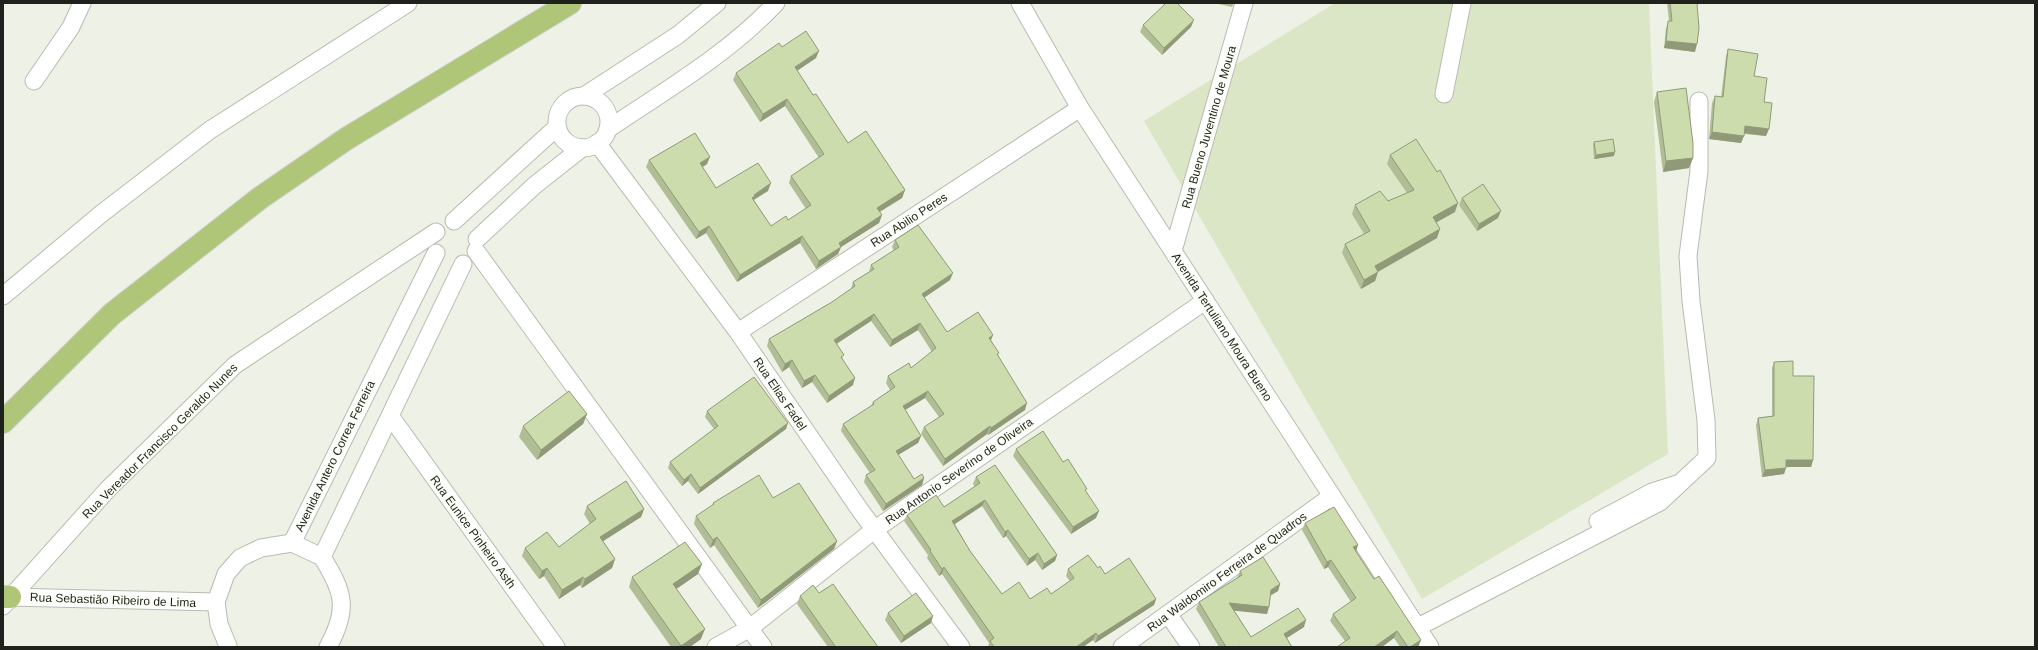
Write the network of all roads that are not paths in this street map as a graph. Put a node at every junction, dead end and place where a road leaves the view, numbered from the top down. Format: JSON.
{"nodes":[{"id":1,"x":82,"y":3,"type":"edge"},
{"id":2,"x":408,"y":3,"type":"edge"},
{"id":3,"x":570,"y":3,"type":"edge"},
{"id":4,"x":717,"y":3,"type":"edge"},
{"id":5,"x":776,"y":3,"type":"edge"},
{"id":6,"x":1020,"y":3,"type":"edge"},
{"id":7,"x":1244,"y":3,"type":"edge"},
{"id":8,"x":1462,"y":3,"type":"edge"},
{"id":9,"x":34,"y":81,"type":"dead end"},
{"id":10,"x":1444,"y":94,"type":"dead end"},
{"id":11,"x":584,"y":96,"type":"junction"},
{"id":12,"x":1699,"y":101,"type":"dead end"},
{"id":13,"x":1080,"y":108,"type":"junction"},
{"id":14,"x":557,"y":127,"type":"junction"},
{"id":15,"x":608,"y":129,"type":"junction"},
{"id":16,"x":590,"y":146,"type":"junction"},
{"id":17,"x":454,"y":221,"type":"junction"},
{"id":18,"x":436,"y":232,"type":"junction"},
{"id":19,"x":476,"y":245,"type":"junction"},
{"id":20,"x":1173,"y":251,"type":"junction"},
{"id":21,"x":436,"y":253,"type":"junction"},
{"id":22,"x":462,"y":264,"type":"junction"},
{"id":23,"x":3,"y":296,"type":"edge"},
{"id":24,"x":1205,"y":301,"type":"junction"},
{"id":25,"x":738,"y":332,"type":"junction"},
{"id":26,"x":391,"y":417,"type":"junction"},
{"id":27,"x":3,"y":422,"type":"edge"},
{"id":28,"x":1332,"y":496,"type":"junction"},
{"id":29,"x":874,"y":530,"type":"junction"},
{"id":30,"x":292,"y":543,"type":"junction"},
{"id":31,"x":322,"y":557,"type":"junction"},
{"id":32,"x":6,"y":600,"type":"edge"},
{"id":33,"x":216,"y":602,"type":"junction"},
{"id":34,"x":1168,"y":614,"type":"junction"},
{"id":35,"x":1416,"y":624,"type":"junction"},
{"id":36,"x":750,"y":628,"type":"junction"},
{"id":37,"x":1428,"y":646,"type":"edge"},
{"id":38,"x":228,"y":647,"type":"edge"},
{"id":39,"x":328,"y":647,"type":"edge"},
{"id":40,"x":556,"y":647,"type":"edge"},
{"id":41,"x":716,"y":647,"type":"edge"},
{"id":42,"x":763,"y":647,"type":"edge"},
{"id":43,"x":961,"y":647,"type":"edge"},
{"id":44,"x":1122,"y":647,"type":"edge"},
{"id":45,"x":1192,"y":647,"type":"edge"}],
"edges":[{"from":1,"to":9,"type":"street"},
{"from":2,"to":23,"type":"street"},
{"from":3,"to":27,"type":"highway"},
{"from":4,"to":11,"type":"street"},
{"from":5,"to":15,"type":"street"},
{"from":6,"to":13,"type":"street","name":"Avenida Tertuliano Moura Bueno"},
{"from":7,"to":20,"type":"street","name":"Rua Bueno Juventino de Moura"},
{"from":8,"to":10,"type":"street"},
{"from":11,"to":14,"type":"street"},
{"from":11,"to":15,"type":"street"},
{"from":12,"to":35,"type":"street"},
{"from":13,"to":20,"type":"street","name":"Avenida Tertuliano Moura Bueno"},
{"from":13,"to":25,"type":"street","name":"Rua Abilio Peres"},
{"from":14,"to":16,"type":"street"},
{"from":14,"to":17,"type":"street"},
{"from":15,"to":16,"type":"street"},
{"from":16,"to":19,"type":"street"},
{"from":16,"to":25,"type":"street","name":"Rua Elias Fadel"},
{"from":17,"to":18,"type":"street"},
{"from":17,"to":19,"type":"street"},
{"from":18,"to":21,"type":"street"},
{"from":18,"to":32,"type":"street","name":"Rua Vereador Francisco Geraldo Nunes"},
{"from":19,"to":22,"type":"street"},
{"from":19,"to":36,"type":"street"},
{"from":20,"to":24,"type":"street","name":"Avenida Tertuliano Moura Bueno"},
{"from":21,"to":22,"type":"street"},
{"from":21,"to":30,"type":"street","name":"Avenida Antero Correa Ferreira"},
{"from":22,"to":26,"type":"street"},
{"from":24,"to":28,"type":"street","name":"Avenida Tertuliano Moura Bueno"},
{"from":24,"to":29,"type":"street","name":"Rua Antonio Severino de Oliveira"},
{"from":25,"to":29,"type":"street","name":"Rua Elias Fadel"},
{"from":26,"to":31,"type":"street"},
{"from":26,"to":40,"type":"street","name":"Rua Eunice Pinheiro Asth"},
{"from":28,"to":34,"type":"street","name":"Rua Waldomiro Ferreira de Quadros"},
{"from":28,"to":35,"type":"street","name":"Avenida Tertuliano Moura Bueno"},
{"from":29,"to":36,"type":"street","name":"Rua Antonio Severino de Oliveira"},
{"from":29,"to":43,"type":"street","name":"Rua Elias Fadel"},
{"from":30,"to":31,"type":"street"},
{"from":30,"to":33,"type":"street","name":"Avenida Antero Correa Ferreira"},
{"from":31,"to":39,"type":"street"},
{"from":32,"to":33,"type":"street","name":"Rua Sebastião Ribeiro de Lima"},
{"from":33,"to":38,"type":"street","name":"Avenida Antero Correa Ferreira"},
{"from":34,"to":44,"type":"street","name":"Rua Waldomiro Ferreira de Quadros"},
{"from":34,"to":45,"type":"street"},
{"from":35,"to":37,"type":"street","name":"Avenida Tertuliano Moura Bueno"},
{"from":36,"to":41,"type":"street","name":"Rua Antonio Severino de Oliveira"},
{"from":36,"to":42,"type":"street"}]}
